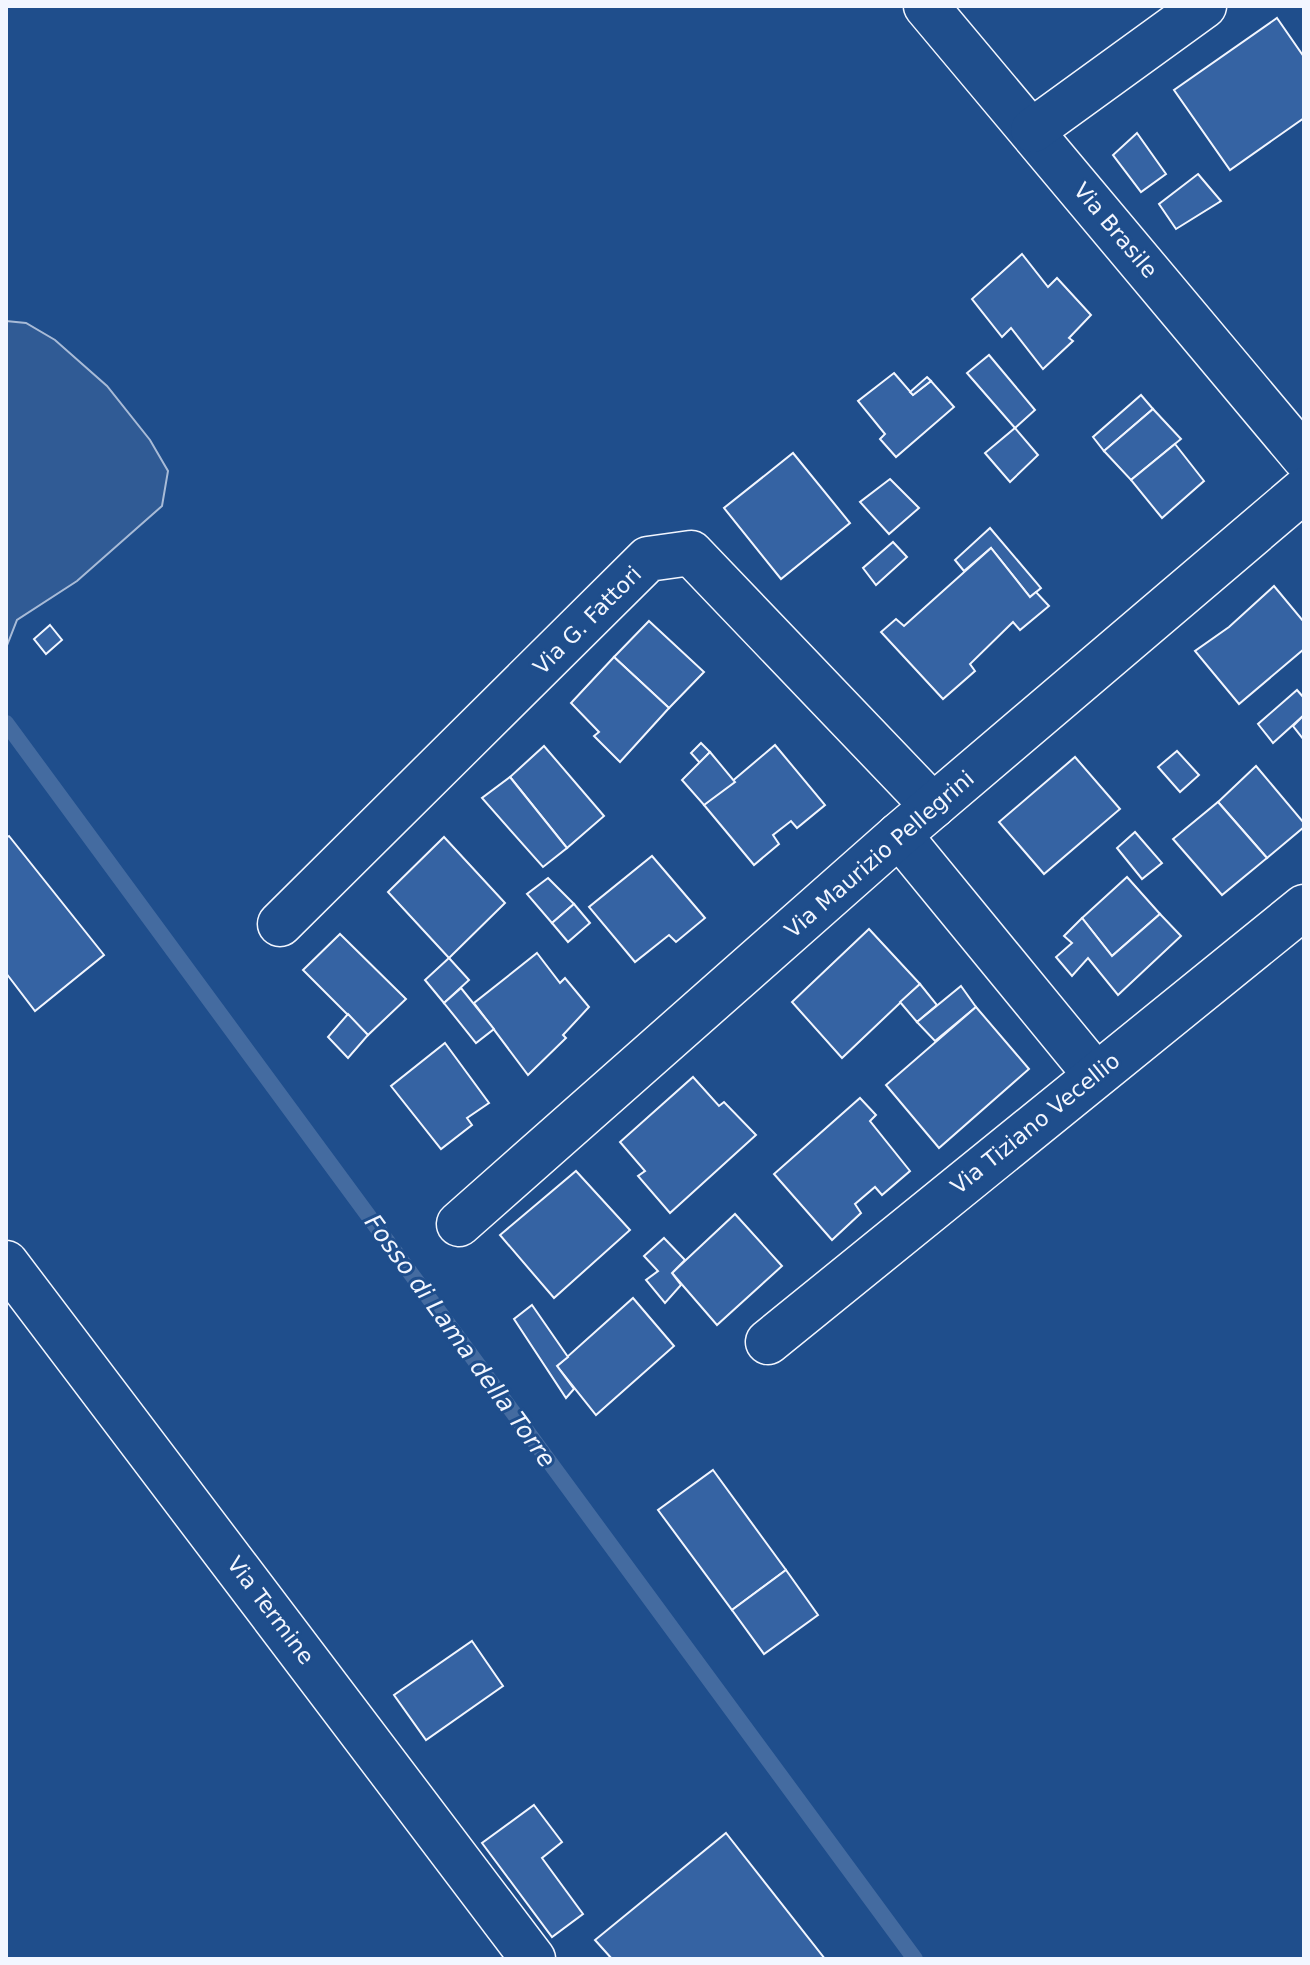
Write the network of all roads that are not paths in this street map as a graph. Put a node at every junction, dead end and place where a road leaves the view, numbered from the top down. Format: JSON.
{"nodes":[{"id":1,"x":926,"y":6,"type":"edge"},
{"id":2,"x":1204,"y":6,"type":"edge"},
{"id":3,"x":1033,"y":130,"type":"junction"},
{"id":4,"x":1304,"y":457,"type":"edge"},
{"id":5,"x":1304,"y":490,"type":"edge"},
{"id":6,"x":933,"y":806,"type":"junction"},
{"id":7,"x":899,"y":835,"type":"junction"},
{"id":8,"x":1304,"y":907,"type":"edge"},
{"id":9,"x":280,"y":924,"type":"dead end"},
{"id":10,"x":1095,"y":1074,"type":"junction"},
{"id":11,"x":459,"y":1224,"type":"dead end"},
{"id":12,"x":6,"y":1263,"type":"edge"},
{"id":13,"x":768,"y":1342,"type":"dead end"},
{"id":14,"x":533,"y":1959,"type":"edge"}],
"edges":[{"from":1,"to":3,"type":"street","name":"Via Brasile"},
{"from":2,"to":3,"type":"street"},
{"from":3,"to":4,"type":"street","name":"Via Brasile"},
{"from":5,"to":6,"type":"street","name":"Via Maurizio Pellegrini"},
{"from":6,"to":7,"type":"street","name":"Via Maurizio Pellegrini"},
{"from":6,"to":9,"type":"street","name":"Via G. Fattori"},
{"from":7,"to":10,"type":"street"},
{"from":7,"to":11,"type":"street","name":"Via Maurizio Pellegrini"},
{"from":8,"to":10,"type":"street","name":"Via Tiziano Vecellio"},
{"from":10,"to":13,"type":"street","name":"Via Tiziano Vecellio"},
{"from":12,"to":14,"type":"street","name":"Via Termine"}]}
